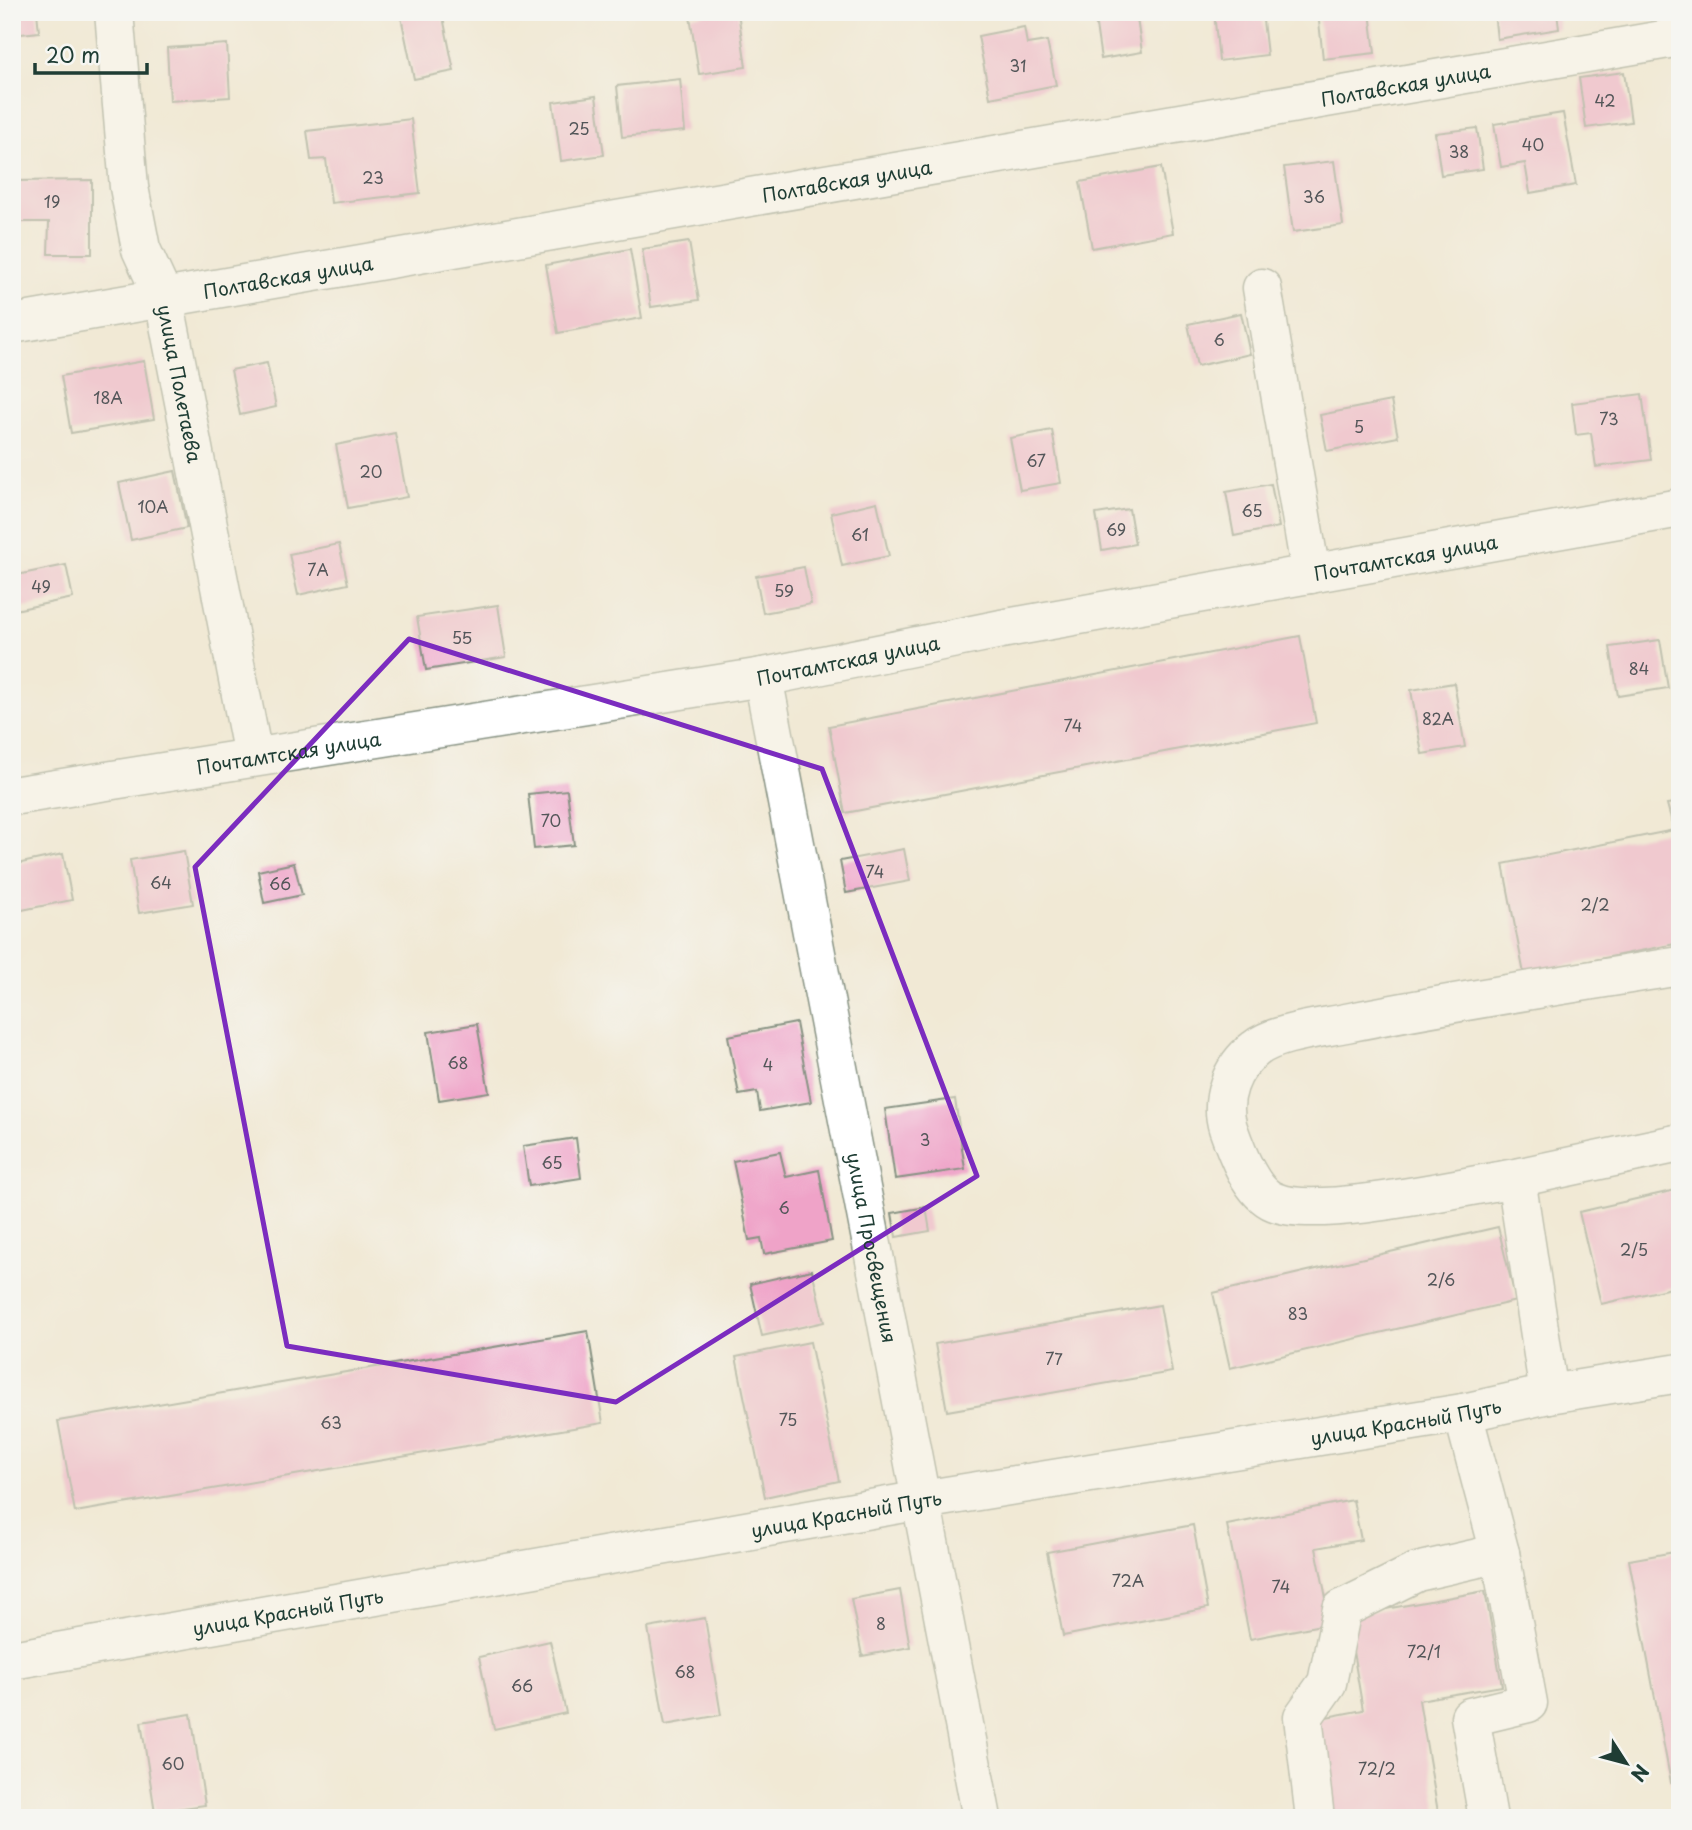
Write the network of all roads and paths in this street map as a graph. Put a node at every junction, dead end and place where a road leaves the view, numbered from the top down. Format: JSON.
{"nodes":[{"id":1,"x":114,"y":12,"type":"edge"},
{"id":2,"x":1680,"y":37,"type":"edge"},
{"id":3,"x":1262,"y":288,"type":"dead end"},
{"id":4,"x":164,"y":299,"type":"junction"},
{"id":5,"x":12,"y":324,"type":"edge"},
{"id":6,"x":1680,"y":508,"type":"edge"},
{"id":7,"x":1311,"y":574,"type":"junction"},
{"id":8,"x":763,"y":677,"type":"junction"},
{"id":9,"x":253,"y":756,"type":"junction"},
{"id":10,"x":12,"y":796,"type":"edge"},
{"id":11,"x":1680,"y":966,"type":"edge"},
{"id":12,"x":1680,"y":1143,"type":"edge"},
{"id":13,"x":1516,"y":1178,"type":"junction"},
{"id":14,"x":1680,"y":1373,"type":"edge"},
{"id":15,"x":1549,"y":1394,"type":"junction"},
{"id":16,"x":1463,"y":1413,"type":"junction"},
{"id":17,"x":922,"y":1500,"type":"junction"},
{"id":18,"x":1500,"y":1553,"type":"junction"},
{"id":19,"x":12,"y":1660,"type":"edge"},
{"id":20,"x":982,"y":1818,"type":"edge"},
{"id":21,"x":1315,"y":1818,"type":"edge"},
{"id":22,"x":1488,"y":1818,"type":"edge"}],
"edges":[{"from":1,"to":4,"type":"street","name":"улица Полетаева"},
{"from":2,"to":4,"type":"street","name":"Полтавская улица"},
{"from":3,"to":7,"type":"street"},
{"from":4,"to":5,"type":"street","name":"Полтавская улица"},
{"from":4,"to":9,"type":"street","name":"улица Полетаева"},
{"from":6,"to":7,"type":"street","name":"Почтамтская улица"},
{"from":7,"to":8,"type":"street","name":"Почтамтская улица"},
{"from":8,"to":9,"type":"street","name":"Почтамтская улица"},
{"from":8,"to":17,"type":"street","name":"улица Просвещения"},
{"from":9,"to":10,"type":"street","name":"Почтамтская улица"},
{"from":11,"to":13,"type":"street"},
{"from":12,"to":13,"type":"street"},
{"from":13,"to":15,"type":"street"},
{"from":14,"to":15,"type":"street","name":"улица Красный Путь"},
{"from":15,"to":16,"type":"street","name":"улица Красный Путь"},
{"from":16,"to":17,"type":"street","name":"улица Красный Путь"},
{"from":16,"to":18,"type":"street"},
{"from":17,"to":19,"type":"street","name":"улица Красный Путь"},
{"from":17,"to":20,"type":"street","name":"улица Просвещения"},
{"from":18,"to":21,"type":"street"},
{"from":18,"to":22,"type":"street"}]}
